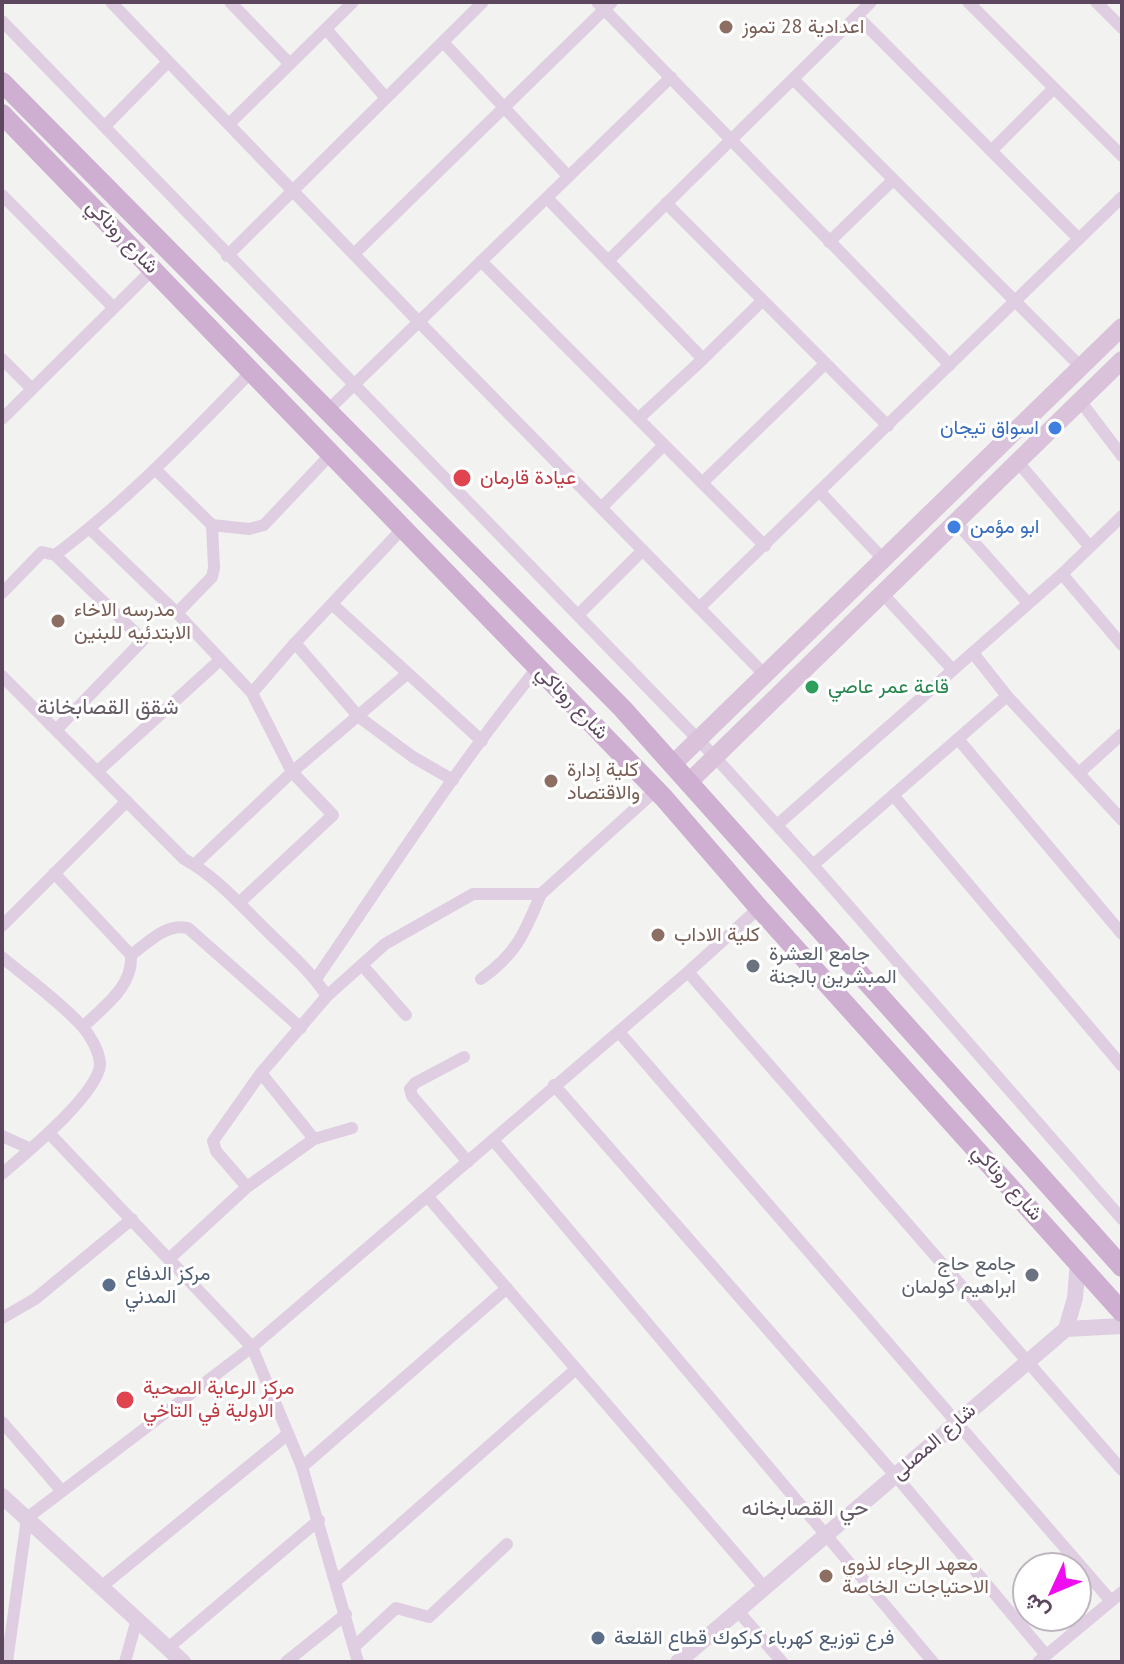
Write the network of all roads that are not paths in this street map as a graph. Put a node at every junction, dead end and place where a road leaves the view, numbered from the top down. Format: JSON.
{"nodes":[{"id":1,"x":111,"y":2,"type":"edge"},
{"id":2,"x":230,"y":2,"type":"edge"},
{"id":3,"x":353,"y":2,"type":"edge"},
{"id":4,"x":483,"y":2,"type":"edge"},
{"id":5,"x":968,"y":2,"type":"edge"},
{"id":6,"x":1096,"y":2,"type":"edge"},
{"id":7,"x":605,"y":5,"type":"edge"},
{"id":8,"x":862,"y":7,"type":"edge"},
{"id":9,"x":2,"y":21,"type":"edge"},
{"id":10,"x":1122,"y":27,"type":"edge"},
{"id":11,"x":326,"y":29,"type":"junction"},
{"id":12,"x":443,"y":42,"type":"junction"},
{"id":13,"x":168,"y":62,"type":"junction"},
{"id":14,"x":290,"y":64,"type":"junction"},
{"id":15,"x":2,"y":71,"type":"edge"},
{"id":16,"x":671,"y":77,"type":"junction"},
{"id":17,"x":793,"y":79,"type":"junction"},
{"id":18,"x":2,"y":82,"type":"edge"},
{"id":19,"x":1054,"y":88,"type":"junction"},
{"id":20,"x":386,"y":98,"type":"junction"},
{"id":21,"x":504,"y":108,"type":"junction"},
{"id":22,"x":30,"y":109,"type":"junction"},
{"id":23,"x":2,"y":114,"type":"edge"},
{"id":24,"x":229,"y":124,"type":"junction"},
{"id":25,"x":105,"y":126,"type":"junction"},
{"id":26,"x":2,"y":127,"type":"edge"},
{"id":27,"x":730,"y":141,"type":"junction"},
{"id":28,"x":991,"y":151,"type":"junction"},
{"id":29,"x":1122,"y":156,"type":"edge"},
{"id":30,"x":49,"y":162,"type":"junction"},
{"id":31,"x":568,"y":176,"type":"junction"},
{"id":32,"x":893,"y":180,"type":"junction"},
{"id":33,"x":293,"y":190,"type":"junction"},
{"id":34,"x":2,"y":195,"type":"edge"},
{"id":35,"x":1122,"y":197,"type":"edge"},
{"id":36,"x":547,"y":198,"type":"junction"},
{"id":37,"x":666,"y":203,"type":"junction"},
{"id":38,"x":1079,"y":239,"type":"junction"},
{"id":39,"x":829,"y":242,"type":"junction"},
{"id":40,"x":354,"y":254,"type":"junction"},
{"id":41,"x":227,"y":256,"type":"junction"},
{"id":42,"x":481,"y":261,"type":"junction"},
{"id":43,"x":608,"y":261,"type":"junction"},
{"id":44,"x":153,"y":269,"type":"junction"},
{"id":45,"x":204,"y":286,"type":"junction"},
{"id":46,"x":762,"y":301,"type":"junction"},
{"id":47,"x":1015,"y":302,"type":"junction"},
{"id":48,"x":186,"y":303,"type":"junction"},
{"id":49,"x":114,"y":308,"type":"junction"},
{"id":50,"x":419,"y":322,"type":"junction"},
{"id":51,"x":1122,"y":327,"type":"edge"},
{"id":52,"x":2,"y":359,"type":"edge"},
{"id":53,"x":703,"y":359,"type":"junction"},
{"id":54,"x":1122,"y":360,"type":"edge"},
{"id":55,"x":825,"y":364,"type":"junction"},
{"id":56,"x":950,"y":365,"type":"junction"},
{"id":57,"x":1081,"y":367,"type":"junction"},
{"id":58,"x":250,"y":373,"type":"junction"},
{"id":59,"x":354,"y":384,"type":"junction"},
{"id":60,"x":32,"y":389,"type":"junction"},
{"id":61,"x":1081,"y":402,"type":"junction"},
{"id":62,"x":327,"y":411,"type":"junction"},
{"id":63,"x":2,"y":419,"type":"edge"},
{"id":64,"x":638,"y":419,"type":"junction"},
{"id":65,"x":888,"y":426,"type":"junction"},
{"id":66,"x":664,"y":445,"type":"junction"},
{"id":67,"x":331,"y":454,"type":"junction"},
{"id":68,"x":1122,"y":456,"type":"edge"},
{"id":69,"x":1017,"y":461,"type":"junction"},
{"id":70,"x":156,"y":470,"type":"junction"},
{"id":71,"x":702,"y":483,"type":"junction"},
{"id":72,"x":820,"y":492,"type":"junction"},
{"id":73,"x":601,"y":508,"type":"junction"},
{"id":74,"x":1122,"y":516,"type":"edge"},
{"id":75,"x":955,"y":521,"type":"junction"},
{"id":76,"x":212,"y":525,"type":"junction"},
{"id":77,"x":403,"y":528,"type":"junction"},
{"id":78,"x":90,"y":529,"type":"junction"},
{"id":79,"x":765,"y":546,"type":"junction"},
{"id":80,"x":1090,"y":547,"type":"junction"},
{"id":81,"x":643,"y":550,"type":"junction"},
{"id":82,"x":55,"y":555,"type":"junction"},
{"id":83,"x":884,"y":560,"type":"junction"},
{"id":84,"x":1062,"y":574,"type":"junction"},
{"id":85,"x":2,"y":593,"type":"edge"},
{"id":86,"x":882,"y":593,"type":"junction"},
{"id":87,"x":1028,"y":603,"type":"junction"},
{"id":88,"x":332,"y":604,"type":"junction"},
{"id":89,"x":699,"y":608,"type":"junction"},
{"id":90,"x":177,"y":613,"type":"junction"},
{"id":91,"x":578,"y":615,"type":"junction"},
{"id":92,"x":1119,"y":637,"type":"edge"},
{"id":93,"x":295,"y":643,"type":"junction"},
{"id":94,"x":973,"y":653,"type":"junction"},
{"id":95,"x":220,"y":660,"type":"junction"},
{"id":96,"x":538,"y":667,"type":"junction"},
{"id":97,"x":953,"y":670,"type":"junction"},
{"id":98,"x":407,"y":674,"type":"junction"},
{"id":99,"x":765,"y":675,"type":"junction"},
{"id":100,"x":2,"y":676,"type":"edge"},
{"id":101,"x":13,"y":688,"type":"junction"},
{"id":102,"x":252,"y":693,"type":"junction"},
{"id":103,"x":1007,"y":696,"type":"junction"},
{"id":104,"x":2,"y":698,"type":"edge"},
{"id":105,"x":359,"y":717,"type":"junction"},
{"id":106,"x":56,"y":730,"type":"junction"},
{"id":107,"x":1122,"y":734,"type":"edge"},
{"id":108,"x":958,"y":739,"type":"junction"},
{"id":109,"x":698,"y":740,"type":"junction"},
{"id":110,"x":482,"y":741,"type":"junction"},
{"id":111,"x":715,"y":757,"type":"junction"},
{"id":112,"x":672,"y":765,"type":"junction"},
{"id":113,"x":98,"y":771,"type":"junction"},
{"id":114,"x":292,"y":772,"type":"junction"},
{"id":115,"x":1079,"y":773,"type":"junction"},
{"id":116,"x":453,"y":780,"type":"junction"},
{"id":117,"x":688,"y":783,"type":"junction"},
{"id":118,"x":656,"y":790,"type":"junction"},
{"id":119,"x":893,"y":795,"type":"junction"},
{"id":120,"x":127,"y":801,"type":"junction"},
{"id":121,"x":1122,"y":820,"type":"edge"},
{"id":122,"x":777,"y":825,"type":"junction"},
{"id":123,"x":195,"y":864,"type":"junction"},
{"id":124,"x":813,"y":865,"type":"junction"},
{"id":125,"x":54,"y":873,"type":"junction"},
{"id":126,"x":541,"y":894,"type":"junction"},
{"id":127,"x":239,"y":903,"type":"junction"},
{"id":128,"x":759,"y":908,"type":"junction"},
{"id":129,"x":2,"y":926,"type":"edge"},
{"id":130,"x":1122,"y":934,"type":"edge"},
{"id":131,"x":131,"y":955,"type":"junction"},
{"id":132,"x":2,"y":957,"type":"edge"},
{"id":133,"x":362,"y":965,"type":"junction"},
{"id":134,"x":688,"y":972,"type":"junction"},
{"id":135,"x":858,"y":972,"type":"junction"},
{"id":136,"x":316,"y":979,"type":"junction"},
{"id":137,"x":481,"y":979,"type":"dead end"},
{"id":138,"x":836,"y":993,"type":"junction"},
{"id":139,"x":327,"y":996,"type":"junction"},
{"id":140,"x":406,"y":1015,"type":"dead end"},
{"id":141,"x":83,"y":1027,"type":"junction"},
{"id":142,"x":301,"y":1028,"type":"junction"},
{"id":143,"x":619,"y":1032,"type":"junction"},
{"id":144,"x":464,"y":1057,"type":"dead end"},
{"id":145,"x":1122,"y":1066,"type":"edge"},
{"id":146,"x":261,"y":1073,"type":"junction"},
{"id":147,"x":554,"y":1085,"type":"junction"},
{"id":148,"x":352,"y":1128,"type":"dead end"},
{"id":149,"x":49,"y":1133,"type":"junction"},
{"id":150,"x":2,"y":1136,"type":"edge"},
{"id":151,"x":314,"y":1139,"type":"junction"},
{"id":152,"x":493,"y":1140,"type":"junction"},
{"id":153,"x":31,"y":1149,"type":"junction"},
{"id":154,"x":468,"y":1162,"type":"junction"},
{"id":155,"x":2,"y":1174,"type":"edge"},
{"id":156,"x":247,"y":1187,"type":"junction"},
{"id":157,"x":428,"y":1197,"type":"junction"},
{"id":158,"x":132,"y":1219,"type":"junction"},
{"id":159,"x":1122,"y":1219,"type":"edge"},
{"id":160,"x":170,"y":1258,"type":"junction"},
{"id":161,"x":1078,"y":1262,"type":"junction"},
{"id":162,"x":1122,"y":1267,"type":"edge"},
{"id":163,"x":507,"y":1288,"type":"junction"},
{"id":164,"x":1122,"y":1312,"type":"edge"},
{"id":165,"x":2,"y":1318,"type":"edge"},
{"id":166,"x":1122,"y":1326,"type":"edge"},
{"id":167,"x":1066,"y":1329,"type":"junction"},
{"id":168,"x":252,"y":1347,"type":"junction"},
{"id":169,"x":1026,"y":1363,"type":"junction"},
{"id":170,"x":576,"y":1369,"type":"junction"},
{"id":171,"x":2,"y":1422,"type":"edge"},
{"id":172,"x":957,"y":1423,"type":"junction"},
{"id":173,"x":288,"y":1434,"type":"junction"},
{"id":174,"x":302,"y":1467,"type":"junction"},
{"id":175,"x":1122,"y":1470,"type":"edge"},
{"id":176,"x":895,"y":1475,"type":"junction"},
{"id":177,"x":61,"y":1490,"type":"junction"},
{"id":178,"x":2,"y":1496,"type":"edge"},
{"id":179,"x":27,"y":1518,"type":"junction"},
{"id":180,"x":319,"y":1520,"type":"junction"},
{"id":181,"x":825,"y":1536,"type":"junction"},
{"id":182,"x":507,"y":1544,"type":"dead end"},
{"id":183,"x":336,"y":1581,"type":"junction"},
{"id":184,"x":101,"y":1587,"type":"junction"},
{"id":185,"x":765,"y":1588,"type":"junction"},
{"id":186,"x":1122,"y":1592,"type":"edge"},
{"id":187,"x":1111,"y":1601,"type":"junction"},
{"id":188,"x":2,"y":1607,"type":"edge"},
{"id":189,"x":16,"y":1611,"type":"junction"},
{"id":190,"x":738,"y":1611,"type":"junction"},
{"id":191,"x":346,"y":1614,"type":"junction"},
{"id":192,"x":137,"y":1619,"type":"junction"},
{"id":193,"x":354,"y":1647,"type":"junction"},
{"id":194,"x":168,"y":1648,"type":"junction"},
{"id":195,"x":1042,"y":1658,"type":"edge"},
{"id":196,"x":7,"y":1662,"type":"edge"},
{"id":197,"x":125,"y":1662,"type":"edge"},
{"id":198,"x":183,"y":1662,"type":"edge"},
{"id":199,"x":286,"y":1662,"type":"edge"},
{"id":200,"x":358,"y":1662,"type":"edge"},
{"id":201,"x":678,"y":1662,"type":"edge"},
{"id":202,"x":782,"y":1662,"type":"edge"},
{"id":203,"x":933,"y":1662,"type":"edge"}],
"edges":[{"from":1,"to":13,"type":"street"},
{"from":2,"to":14,"type":"street"},
{"from":3,"to":11,"type":"street"},
{"from":4,"to":12,"type":"street"},
{"from":5,"to":19,"type":"street"},
{"from":6,"to":10,"type":"street"},
{"from":7,"to":16,"type":"street"},
{"from":7,"to":21,"type":"street"},
{"from":8,"to":17,"type":"street"},
{"from":8,"to":28,"type":"street"},
{"from":9,"to":25,"type":"street"},
{"from":11,"to":14,"type":"street"},
{"from":11,"to":20,"type":"street"},
{"from":12,"to":20,"type":"street"},
{"from":12,"to":21,"type":"street"},
{"from":13,"to":24,"type":"street"},
{"from":13,"to":25,"type":"street"},
{"from":14,"to":24,"type":"street"},
{"from":15,"to":22,"type":"main road"},
{"from":16,"to":27,"type":"street"},
{"from":16,"to":31,"type":"street"},
{"from":17,"to":27,"type":"street"},
{"from":17,"to":32,"type":"street"},
{"from":18,"to":22,"type":"main road","name":"شارع روناكي"},
{"from":19,"to":28,"type":"street"},
{"from":19,"to":29,"type":"street"},
{"from":20,"to":33,"type":"street"},
{"from":21,"to":31,"type":"street"},
{"from":21,"to":40,"type":"street"},
{"from":22,"to":45,"type":"main road","name":"شارع روناكي"},
{"from":23,"to":30,"type":"main road","name":"شارع روناكي"},
{"from":24,"to":33,"type":"street"},
{"from":25,"to":41,"type":"street"},
{"from":26,"to":30,"type":"main road"},
{"from":27,"to":37,"type":"street"},
{"from":27,"to":39,"type":"street"},
{"from":28,"to":38,"type":"street"},
{"from":30,"to":44,"type":"main road","name":"شارع روناكي"},
{"from":31,"to":36,"type":"street"},
{"from":32,"to":39,"type":"street"},
{"from":32,"to":47,"type":"street"},
{"from":33,"to":40,"type":"street"},
{"from":33,"to":41,"type":"street"},
{"from":34,"to":49,"type":"street"},
{"from":35,"to":38,"type":"street"},
{"from":36,"to":42,"type":"street"},
{"from":36,"to":43,"type":"street"},
{"from":37,"to":43,"type":"street"},
{"from":37,"to":46,"type":"street"},
{"from":38,"to":47,"type":"street"},
{"from":39,"to":56,"type":"street"},
{"from":40,"to":50,"type":"street"},
{"from":41,"to":59,"type":"street"},
{"from":42,"to":50,"type":"street"},
{"from":42,"to":64,"type":"street"},
{"from":43,"to":53,"type":"street"},
{"from":44,"to":48,"type":"main road","name":"شارع روناكي"},
{"from":44,"to":49,"type":"street"},
{"from":45,"to":48,"type":"main road"},
{"from":45,"to":62,"type":"main road","name":"شارع روناكي"},
{"from":46,"to":53,"type":"street"},
{"from":46,"to":55,"type":"street"},
{"from":47,"to":56,"type":"street"},
{"from":47,"to":57,"type":"street"},
{"from":48,"to":58,"type":"main road","name":"شارع روناكي"},
{"from":49,"to":60,"type":"street"},
{"from":50,"to":59,"type":"street"},
{"from":50,"to":73,"type":"street"},
{"from":51,"to":57,"type":"main road"},
{"from":52,"to":60,"type":"street"},
{"from":53,"to":64,"type":"street"},
{"from":54,"to":61,"type":"main road"},
{"from":55,"to":65,"type":"street"},
{"from":55,"to":71,"type":"street"},
{"from":56,"to":65,"type":"street"},
{"from":57,"to":83,"type":"main road"},
{"from":58,"to":67,"type":"main road","name":"شارع روناكي"},
{"from":58,"to":70,"type":"street"},
{"from":59,"to":62,"type":"street"},
{"from":59,"to":91,"type":"street"},
{"from":60,"to":63,"type":"street"},
{"from":61,"to":68,"type":"street"},
{"from":61,"to":69,"type":"main road"},
{"from":62,"to":112,"type":"main road","name":"شارع روناكي"},
{"from":64,"to":66,"type":"street"},
{"from":65,"to":72,"type":"street"},
{"from":66,"to":71,"type":"street"},
{"from":66,"to":73,"type":"street"},
{"from":67,"to":76,"type":"street"},
{"from":67,"to":77,"type":"main road","name":"شارع روناكي"},
{"from":69,"to":75,"type":"main road"},
{"from":69,"to":80,"type":"street"},
{"from":70,"to":76,"type":"street"},
{"from":70,"to":78,"type":"street"},
{"from":71,"to":79,"type":"street"},
{"from":72,"to":79,"type":"street"},
{"from":72,"to":83,"type":"street"},
{"from":73,"to":81,"type":"street"},
{"from":74,"to":80,"type":"street"},
{"from":75,"to":86,"type":"main road"},
{"from":75,"to":87,"type":"street"},
{"from":76,"to":90,"type":"street"},
{"from":77,"to":88,"type":"street"},
{"from":77,"to":96,"type":"main road","name":"شارع روناكي"},
{"from":78,"to":82,"type":"street"},
{"from":78,"to":90,"type":"street"},
{"from":79,"to":89,"type":"street"},
{"from":80,"to":84,"type":"street"},
{"from":81,"to":89,"type":"street"},
{"from":81,"to":91,"type":"street"},
{"from":82,"to":85,"type":"street"},
{"from":82,"to":106,"type":"street"},
{"from":83,"to":99,"type":"main road"},
{"from":84,"to":87,"type":"street"},
{"from":84,"to":92,"type":"street"},
{"from":86,"to":97,"type":"street"},
{"from":86,"to":111,"type":"main road"},
{"from":87,"to":94,"type":"street"},
{"from":88,"to":93,"type":"street"},
{"from":88,"to":98,"type":"street"},
{"from":89,"to":99,"type":"street"},
{"from":90,"to":95,"type":"street"},
{"from":91,"to":109,"type":"street"},
{"from":93,"to":102,"type":"street"},
{"from":93,"to":105,"type":"street"},
{"from":94,"to":97,"type":"street"},
{"from":94,"to":103,"type":"street"},
{"from":95,"to":102,"type":"street"},
{"from":95,"to":113,"type":"street"},
{"from":96,"to":110,"type":"street"},
{"from":96,"to":118,"type":"main road","name":"شارع روناكي"},
{"from":97,"to":122,"type":"street"},
{"from":98,"to":105,"type":"street"},
{"from":98,"to":110,"type":"street"},
{"from":99,"to":109,"type":"main road"},
{"from":100,"to":101,"type":"street"},
{"from":101,"to":104,"type":"street"},
{"from":101,"to":106,"type":"street"},
{"from":102,"to":114,"type":"street"},
{"from":103,"to":108,"type":"street"},
{"from":103,"to":115,"type":"street"},
{"from":105,"to":114,"type":"street"},
{"from":105,"to":116,"type":"street"},
{"from":106,"to":113,"type":"street"},
{"from":107,"to":115,"type":"street"},
{"from":108,"to":119,"type":"street"},
{"from":108,"to":130,"type":"street"},
{"from":109,"to":111,"type":"street"},
{"from":109,"to":112,"type":"main road"},
{"from":110,"to":116,"type":"street"},
{"from":111,"to":117,"type":"main road"},
{"from":111,"to":122,"type":"street"},
{"from":112,"to":117,"type":"main road","name":"شارع روناكي"},
{"from":113,"to":120,"type":"street"},
{"from":114,"to":123,"type":"street"},
{"from":114,"to":127,"type":"street"},
{"from":115,"to":121,"type":"street"},
{"from":116,"to":136,"type":"street"},
{"from":117,"to":135,"type":"main road","name":"شارع روناكي"},
{"from":118,"to":126,"type":"street"},
{"from":118,"to":128,"type":"main road","name":"شارع روناكي"},
{"from":119,"to":124,"type":"street"},
{"from":119,"to":145,"type":"street"},
{"from":120,"to":123,"type":"street"},
{"from":120,"to":125,"type":"street"},
{"from":122,"to":124,"type":"street"},
{"from":123,"to":127,"type":"street"},
{"from":124,"to":159,"type":"street"},
{"from":125,"to":129,"type":"street"},
{"from":125,"to":131,"type":"street"},
{"from":126,"to":133,"type":"street"},
{"from":126,"to":137,"type":"street"},
{"from":127,"to":136,"type":"street"},
{"from":128,"to":134,"type":"street"},
{"from":128,"to":138,"type":"main road","name":"شارع روناكي"},
{"from":131,"to":141,"type":"street"},
{"from":131,"to":142,"type":"street"},
{"from":132,"to":141,"type":"street"},
{"from":133,"to":139,"type":"street"},
{"from":133,"to":140,"type":"street"},
{"from":134,"to":143,"type":"street"},
{"from":134,"to":169,"type":"street"},
{"from":135,"to":138,"type":"main road"},
{"from":135,"to":162,"type":"main road","name":"شارع روناكي"},
{"from":136,"to":139,"type":"street"},
{"from":138,"to":161,"type":"main road","name":"شارع روناكي"},
{"from":139,"to":142,"type":"street"},
{"from":141,"to":149,"type":"street"},
{"from":142,"to":146,"type":"street"},
{"from":143,"to":147,"type":"street"},
{"from":143,"to":172,"type":"street"},
{"from":144,"to":154,"type":"street"},
{"from":146,"to":151,"type":"street"},
{"from":146,"to":156,"type":"street"},
{"from":147,"to":152,"type":"street"},
{"from":147,"to":176,"type":"street"},
{"from":148,"to":151,"type":"street"},
{"from":149,"to":153,"type":"street"},
{"from":149,"to":158,"type":"street"},
{"from":150,"to":153,"type":"street"},
{"from":151,"to":156,"type":"street"},
{"from":152,"to":154,"type":"street"},
{"from":152,"to":181,"type":"street"},
{"from":153,"to":155,"type":"street"},
{"from":154,"to":157,"type":"street"},
{"from":156,"to":160,"type":"street"},
{"from":157,"to":163,"type":"street"},
{"from":157,"to":168,"type":"street"},
{"from":158,"to":160,"type":"street"},
{"from":158,"to":165,"type":"street"},
{"from":160,"to":168,"type":"street"},
{"from":161,"to":164,"type":"main road","name":"شارع روناكي"},
{"from":161,"to":167,"type":"street"},
{"from":163,"to":170,"type":"street"},
{"from":163,"to":174,"type":"street"},
{"from":166,"to":167,"type":"street"},
{"from":167,"to":169,"type":"street","name":"شارع المصلى"},
{"from":168,"to":173,"type":"street"},
{"from":168,"to":177,"type":"street"},
{"from":169,"to":172,"type":"street","name":"شارع المصلى"},
{"from":169,"to":175,"type":"street"},
{"from":170,"to":183,"type":"street"},
{"from":170,"to":185,"type":"street"},
{"from":171,"to":177,"type":"street"},
{"from":172,"to":176,"type":"street","name":"شارع المصلى"},
{"from":172,"to":187,"type":"street"},
{"from":173,"to":174,"type":"street"},
{"from":173,"to":184,"type":"street"},
{"from":174,"to":180,"type":"street"},
{"from":176,"to":181,"type":"street","name":"شارع المصلى"},
{"from":176,"to":195,"type":"street"},
{"from":177,"to":179,"type":"street"},
{"from":178,"to":179,"type":"street"},
{"from":179,"to":184,"type":"street"},
{"from":179,"to":189,"type":"street"},
{"from":180,"to":183,"type":"street"},
{"from":180,"to":194,"type":"street"},
{"from":181,"to":185,"type":"street","name":"شارع المصلى"},
{"from":181,"to":203,"type":"street"},
{"from":182,"to":193,"type":"street"},
{"from":183,"to":191,"type":"street"},
{"from":184,"to":192,"type":"street"},
{"from":185,"to":190,"type":"street","name":"شارع المصلى"},
{"from":186,"to":187,"type":"street"},
{"from":187,"to":195,"type":"street"},
{"from":188,"to":189,"type":"street"},
{"from":189,"to":196,"type":"street"},
{"from":190,"to":201,"type":"street","name":"شارع المصلى"},
{"from":190,"to":202,"type":"street"},
{"from":191,"to":193,"type":"street"},
{"from":191,"to":199,"type":"street"},
{"from":192,"to":194,"type":"street"},
{"from":192,"to":197,"type":"street"},
{"from":193,"to":200,"type":"street"},
{"from":194,"to":198,"type":"street"}]}
